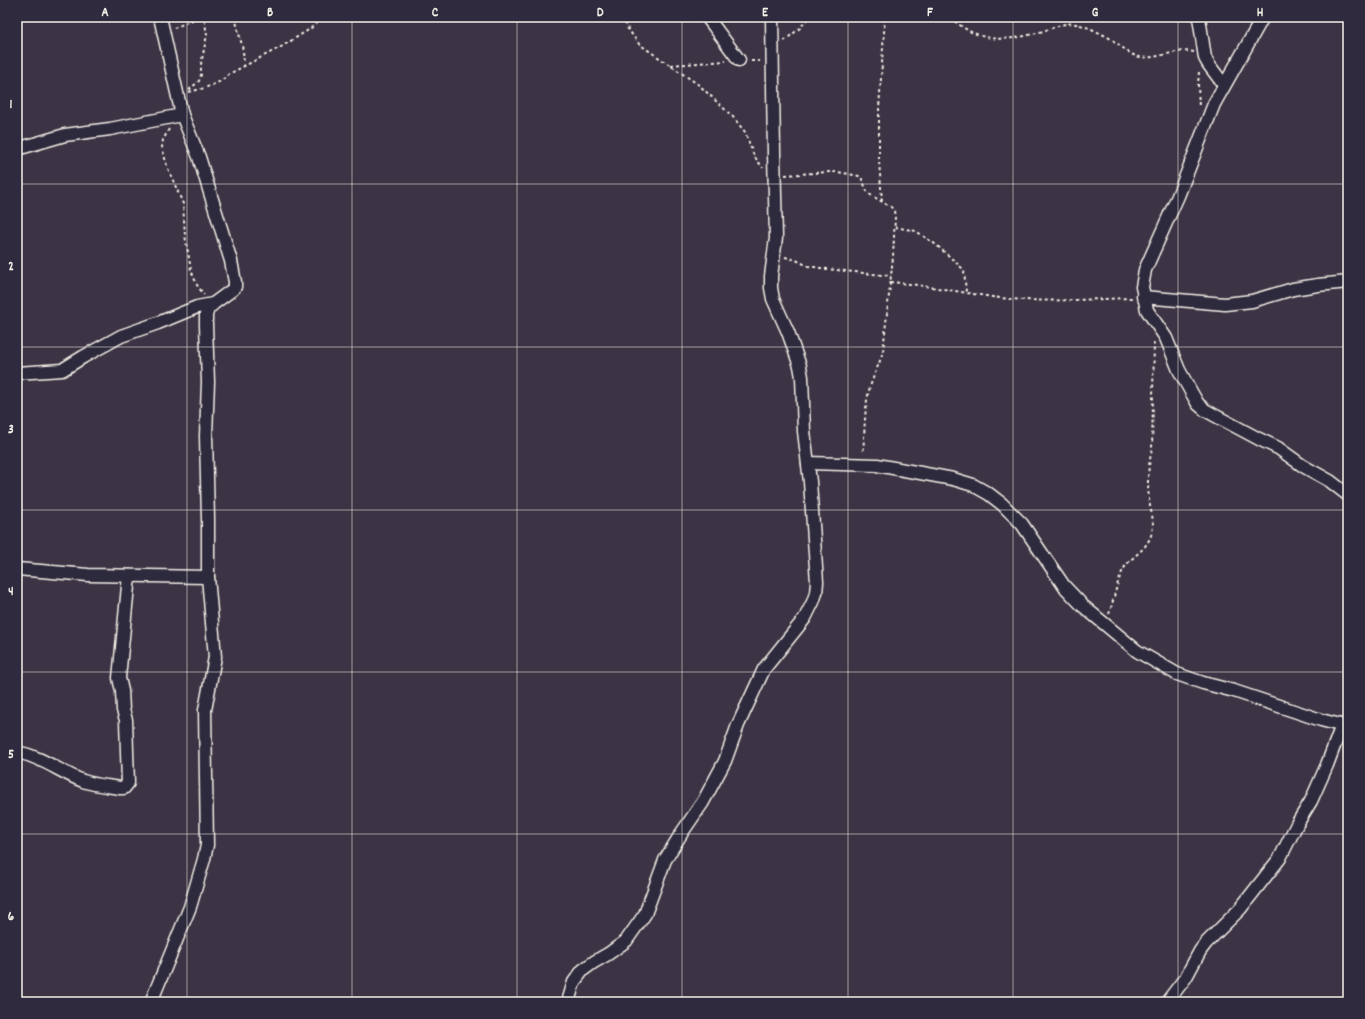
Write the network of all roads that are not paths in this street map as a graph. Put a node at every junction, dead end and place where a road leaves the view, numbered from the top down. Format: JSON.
{"nodes":[{"id":1,"x":160,"y":17,"type":"edge"},
{"id":2,"x":706,"y":17,"type":"edge"},
{"id":3,"x":772,"y":17,"type":"edge"},
{"id":4,"x":1198,"y":17,"type":"edge"},
{"id":5,"x":1263,"y":17,"type":"edge"},
{"id":6,"x":739,"y":60,"type":"road end"},
{"id":7,"x":1224,"y":85,"type":"junction"},
{"id":8,"x":178,"y":116,"type":"junction"},
{"id":9,"x":17,"y":149,"type":"edge"},
{"id":10,"x":1348,"y":282,"type":"edge"},
{"id":11,"x":1143,"y":297,"type":"junction"},
{"id":12,"x":211,"y":304,"type":"junction"},
{"id":13,"x":17,"y":373,"type":"edge"},
{"id":14,"x":808,"y":463,"type":"junction"},
{"id":15,"x":1348,"y":496,"type":"edge"},
{"id":16,"x":17,"y":569,"type":"edge"},
{"id":17,"x":129,"y":576,"type":"junction"},
{"id":18,"x":208,"y":577,"type":"junction"},
{"id":19,"x":1345,"y":726,"type":"edge"},
{"id":20,"x":17,"y":752,"type":"edge"},
{"id":21,"x":151,"y":1002,"type":"edge"},
{"id":22,"x":568,"y":1002,"type":"edge"},
{"id":23,"x":1167,"y":1002,"type":"edge"}],
"edges":[{"from":1,"to":8,"type":"street"},
{"from":2,"to":6,"type":"street"},
{"from":3,"to":14,"type":"street"},
{"from":4,"to":7,"type":"street"},
{"from":5,"to":7,"type":"street"},
{"from":7,"to":11,"type":"street"},
{"from":8,"to":9,"type":"street"},
{"from":8,"to":12,"type":"street"},
{"from":10,"to":11,"type":"street"},
{"from":11,"to":15,"type":"street"},
{"from":12,"to":13,"type":"street"},
{"from":12,"to":18,"type":"street"},
{"from":14,"to":19,"type":"street"},
{"from":14,"to":22,"type":"street"},
{"from":16,"to":17,"type":"street"},
{"from":17,"to":18,"type":"street"},
{"from":17,"to":20,"type":"street"},
{"from":18,"to":21,"type":"street"},
{"from":19,"to":23,"type":"street"}]}
